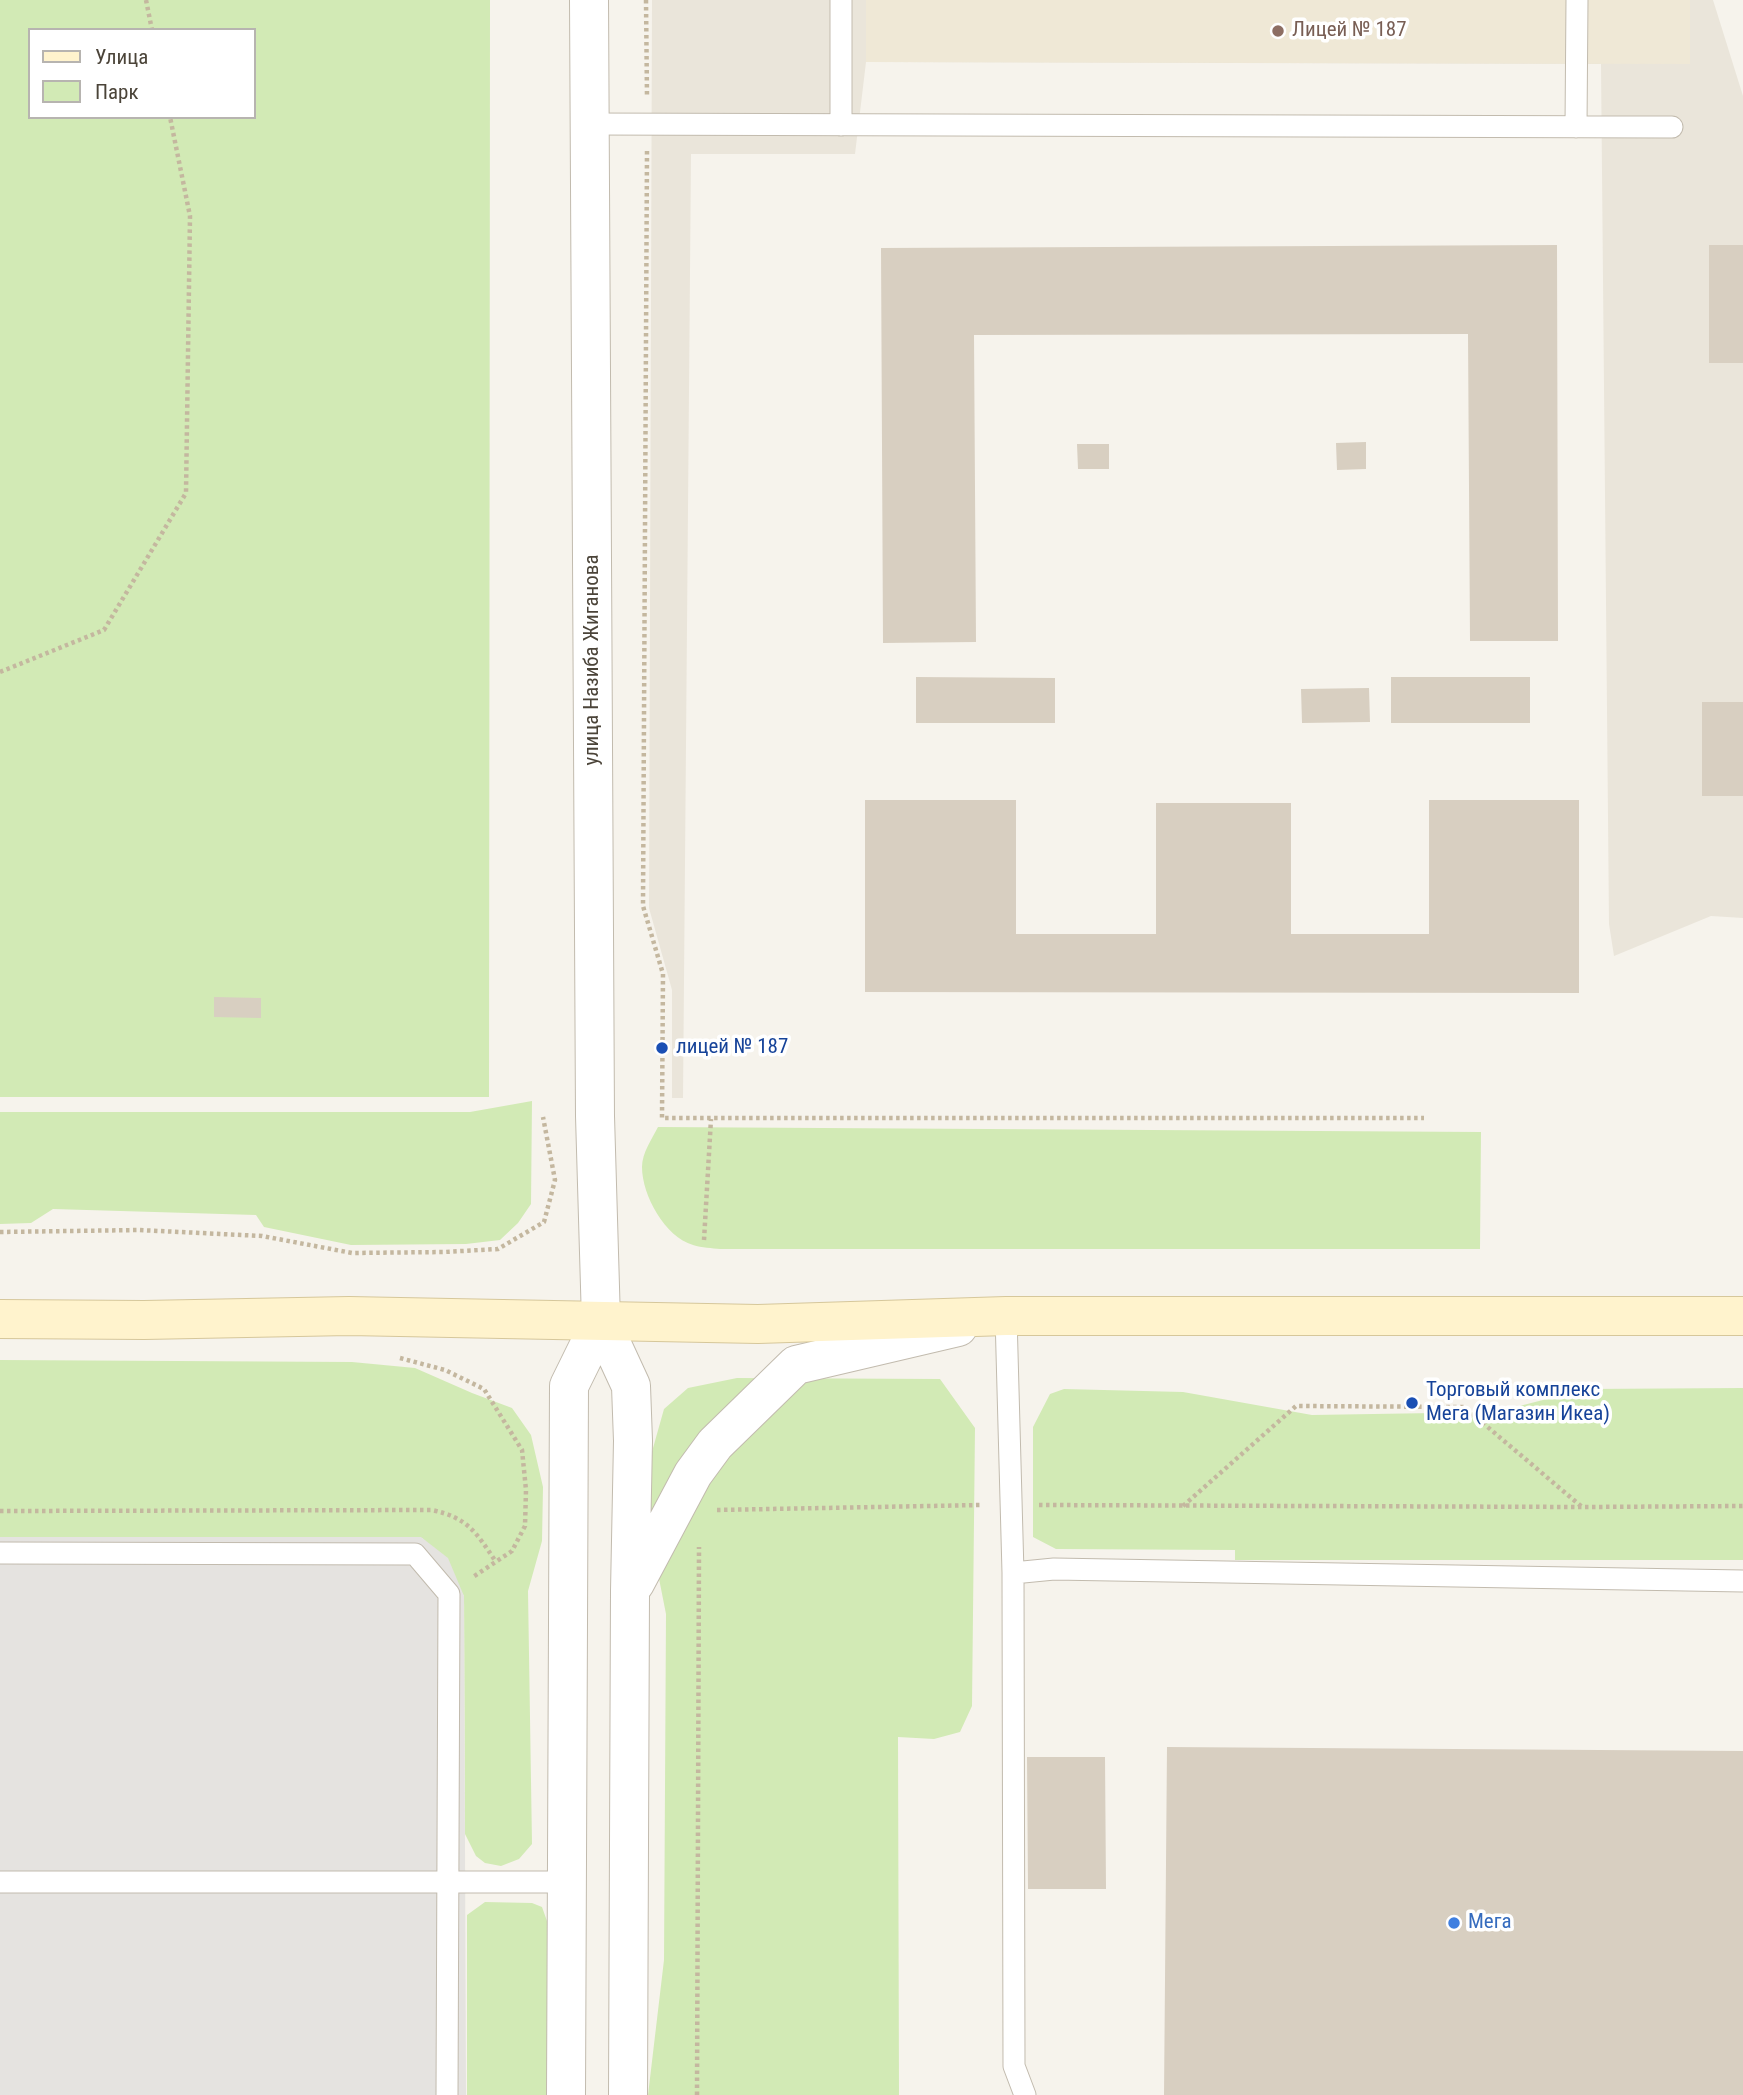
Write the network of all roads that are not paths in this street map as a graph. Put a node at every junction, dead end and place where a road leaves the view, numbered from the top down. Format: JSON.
{"nodes":[{"id":1,"x":589,"y":0,"type":"edge"},
{"id":2,"x":841,"y":0,"type":"edge"},
{"id":3,"x":1577,"y":0,"type":"edge"},
{"id":4,"x":589,"y":124,"type":"junction"},
{"id":5,"x":841,"y":125,"type":"junction"},
{"id":6,"x":1576,"y":127,"type":"junction"},
{"id":7,"x":1672,"y":127,"type":"dead end"},
{"id":8,"x":1743,"y":1315,"type":"edge"},
{"id":9,"x":1006,"y":1316,"type":"junction"},
{"id":10,"x":0,"y":1319,"type":"edge"},
{"id":11,"x":601,"y":1321,"type":"junction"},
{"id":12,"x":0,"y":1553,"type":"edge"},
{"id":13,"x":1013,"y":1573,"type":"junction"},
{"id":14,"x":1743,"y":1581,"type":"edge"},
{"id":15,"x":631,"y":1591,"type":"junction"},
{"id":16,"x":0,"y":1882,"type":"edge"},
{"id":17,"x":448,"y":1882,"type":"junction"},
{"id":18,"x":566,"y":1882,"type":"junction"},
{"id":19,"x":447,"y":2095,"type":"edge"},
{"id":20,"x":566,"y":2095,"type":"edge"},
{"id":21,"x":628,"y":2095,"type":"edge"},
{"id":22,"x":1025,"y":2095,"type":"edge"}],
"edges":[{"from":1,"to":4,"type":"street","name":"улица Назиба Жиганова"},
{"from":2,"to":5,"type":"lane"},
{"from":3,"to":6,"type":"lane"},
{"from":4,"to":5,"type":"lane"},
{"from":4,"to":11,"type":"street","name":"улица Назиба Жиганова"},
{"from":5,"to":6,"type":"lane"},
{"from":6,"to":7,"type":"lane"},
{"from":8,"to":9,"type":"main road"},
{"from":9,"to":11,"type":"main road"},
{"from":9,"to":13,"type":"lane"},
{"from":9,"to":15,"type":"street"},
{"from":10,"to":11,"type":"main road"},
{"from":11,"to":15,"type":"street"},
{"from":11,"to":18,"type":"street"},
{"from":12,"to":17,"type":"lane"},
{"from":13,"to":14,"type":"lane"},
{"from":13,"to":22,"type":"lane"},
{"from":15,"to":21,"type":"street"},
{"from":16,"to":17,"type":"lane"},
{"from":17,"to":18,"type":"lane"},
{"from":17,"to":19,"type":"lane"},
{"from":18,"to":20,"type":"street"}]}
